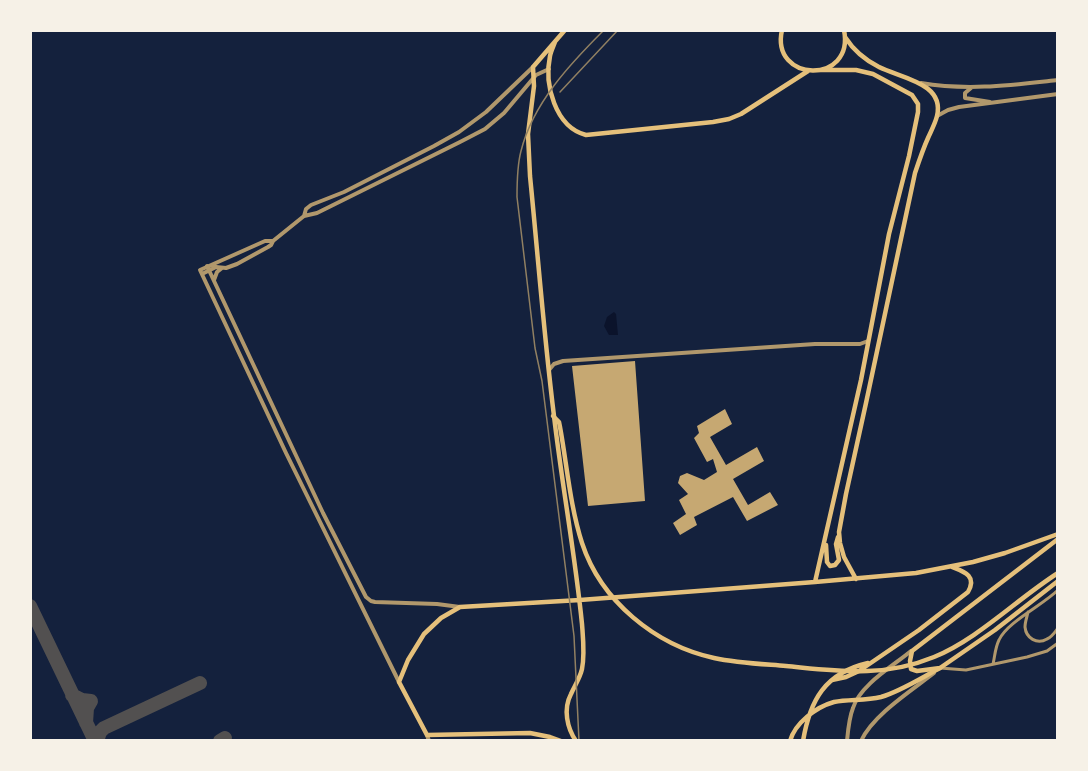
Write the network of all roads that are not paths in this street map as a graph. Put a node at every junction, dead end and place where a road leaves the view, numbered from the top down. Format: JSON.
{"nodes":[{"id":1,"x":565,"y":30,"type":"edge"},
{"id":2,"x":782,"y":30,"type":"edge"},
{"id":3,"x":844,"y":30,"type":"edge"},
{"id":4,"x":845,"y":37,"type":"junction"},
{"id":5,"x":556,"y":40,"type":"junction"},
{"id":6,"x":533,"y":67,"type":"junction"},
{"id":7,"x":549,"y":69,"type":"junction"},
{"id":8,"x":821,"y":70,"type":"junction"},
{"id":9,"x":808,"y":71,"type":"junction"},
{"id":10,"x":533,"y":78,"type":"junction"},
{"id":11,"x":1058,"y":80,"type":"edge"},
{"id":12,"x":918,"y":82,"type":"junction"},
{"id":13,"x":971,"y":88,"type":"junction"},
{"id":14,"x":1058,"y":94,"type":"edge"},
{"id":15,"x":990,"y":103,"type":"junction"},
{"id":16,"x":937,"y":117,"type":"junction"},
{"id":17,"x":304,"y":216,"type":"junction"},
{"id":18,"x":273,"y":241,"type":"junction"},
{"id":19,"x":208,"y":268,"type":"junction"},
{"id":20,"x":222,"y":268,"type":"junction"},
{"id":21,"x":214,"y":281,"type":"junction"},
{"id":22,"x":875,"y":304,"type":"junction"},
{"id":23,"x":887,"y":307,"type":"junction"},
{"id":24,"x":872,"y":322,"type":"junction"},
{"id":25,"x":883,"y":326,"type":"junction"},
{"id":26,"x":868,"y":341,"type":"junction"},
{"id":27,"x":549,"y":370,"type":"junction"},
{"id":28,"x":270,"y":403,"type":"junction"},
{"id":29,"x":263,"y":404,"type":"junction"},
{"id":30,"x":554,"y":416,"type":"junction"},
{"id":31,"x":839,"y":532,"type":"junction"},
{"id":32,"x":1058,"y":534,"type":"edge"},
{"id":33,"x":1058,"y":539,"type":"edge"},
{"id":34,"x":826,"y":540,"type":"junction"},
{"id":35,"x":952,"y":567,"type":"junction"},
{"id":36,"x":1058,"y":573,"type":"edge"},
{"id":37,"x":354,"y":574,"type":"junction"},
{"id":38,"x":347,"y":577,"type":"junction"},
{"id":39,"x":856,"y":579,"type":"junction"},
{"id":40,"x":1058,"y":581,"type":"edge"},
{"id":41,"x":815,"y":582,"type":"junction"},
{"id":42,"x":1058,"y":590,"type":"edge"},
{"id":43,"x":368,"y":599,"type":"junction"},
{"id":44,"x":580,"y":600,"type":"junction"},
{"id":45,"x":362,"y":606,"type":"junction"},
{"id":46,"x":460,"y":607,"type":"junction"},
{"id":47,"x":1028,"y":612,"type":"junction"},
{"id":48,"x":1058,"y":628,"type":"edge"},
{"id":49,"x":1058,"y":643,"type":"edge"},
{"id":50,"x":912,"y":651,"type":"junction"},
{"id":51,"x":993,"y":664,"type":"junction"},
{"id":52,"x":940,"y":668,"type":"junction"},
{"id":53,"x":399,"y":682,"type":"junction"},
{"id":54,"x":856,"y":701,"type":"junction"},
{"id":55,"x":808,"y":716,"type":"junction"},
{"id":56,"x":427,"y":735,"type":"junction"},
{"id":57,"x":429,"y":741,"type":"edge"},
{"id":58,"x":561,"y":741,"type":"edge"},
{"id":59,"x":576,"y":741,"type":"edge"},
{"id":60,"x":790,"y":741,"type":"edge"},
{"id":61,"x":803,"y":741,"type":"edge"},
{"id":62,"x":847,"y":741,"type":"edge"},
{"id":63,"x":861,"y":741,"type":"edge"}],
"edges":[{"from":1,"to":5,"type":"main road"},
{"from":2,"to":9,"type":"main road"},
{"from":3,"to":4,"type":"main road"},
{"from":4,"to":8,"type":"main road"},
{"from":4,"to":12,"type":"main road"},
{"from":5,"to":6,"type":"main road"},
{"from":5,"to":7,"type":"main road"},
{"from":6,"to":10,"type":"main road"},
{"from":6,"to":17,"type":"street"},
{"from":7,"to":9,"type":"main road"},
{"from":7,"to":10,"type":"street"},
{"from":8,"to":9,"type":"main road"},
{"from":8,"to":22,"type":"main road"},
{"from":10,"to":17,"type":"street"},
{"from":10,"to":27,"type":"main road"},
{"from":11,"to":13,"type":"street"},
{"from":12,"to":13,"type":"street"},
{"from":12,"to":16,"type":"main road"},
{"from":13,"to":15,"type":"street"},
{"from":14,"to":15,"type":"street"},
{"from":15,"to":16,"type":"street"},
{"from":16,"to":23,"type":"main road"},
{"from":17,"to":18,"type":"street"},
{"from":18,"to":19,"type":"street"},
{"from":18,"to":20,"type":"street"},
{"from":19,"to":20,"type":"street"},
{"from":19,"to":21,"type":"street"},
{"from":19,"to":29,"type":"street"},
{"from":20,"to":21,"type":"street"},
{"from":21,"to":28,"type":"street"},
{"from":22,"to":23,"type":"main road"},
{"from":22,"to":24,"type":"main road"},
{"from":23,"to":25,"type":"main road"},
{"from":24,"to":25,"type":"main road"},
{"from":24,"to":26,"type":"main road"},
{"from":25,"to":31,"type":"main road"},
{"from":26,"to":27,"type":"street"},
{"from":26,"to":34,"type":"main road"},
{"from":27,"to":30,"type":"main road"},
{"from":28,"to":29,"type":"street"},
{"from":28,"to":37,"type":"street"},
{"from":29,"to":38,"type":"street"},
{"from":30,"to":36,"type":"main road"},
{"from":30,"to":44,"type":"main road"},
{"from":31,"to":34,"type":"main road"},
{"from":31,"to":39,"type":"main road"},
{"from":32,"to":35,"type":"main road"},
{"from":33,"to":50,"type":"main road"},
{"from":34,"to":41,"type":"main road"},
{"from":35,"to":39,"type":"main road"},
{"from":35,"to":55,"type":"main road"},
{"from":37,"to":38,"type":"street"},
{"from":37,"to":43,"type":"street"},
{"from":38,"to":45,"type":"street"},
{"from":39,"to":41,"type":"main road"},
{"from":40,"to":52,"type":"main road"},
{"from":41,"to":44,"type":"main road"},
{"from":42,"to":47,"type":"street"},
{"from":43,"to":45,"type":"street"},
{"from":43,"to":46,"type":"street"},
{"from":44,"to":46,"type":"main road"},
{"from":44,"to":59,"type":"main road"},
{"from":45,"to":53,"type":"street"},
{"from":46,"to":53,"type":"main road"},
{"from":47,"to":48,"type":"street"},
{"from":47,"to":51,"type":"street"},
{"from":49,"to":51,"type":"street"},
{"from":50,"to":52,"type":"main road"},
{"from":50,"to":54,"type":"street"},
{"from":51,"to":52,"type":"street"},
{"from":52,"to":54,"type":"main road"},
{"from":52,"to":63,"type":"street"},
{"from":53,"to":56,"type":"main road"},
{"from":54,"to":55,"type":"main road"},
{"from":54,"to":62,"type":"street"},
{"from":55,"to":60,"type":"main road"},
{"from":55,"to":61,"type":"main road"},
{"from":56,"to":57,"type":"street"},
{"from":56,"to":58,"type":"main road"}]}
